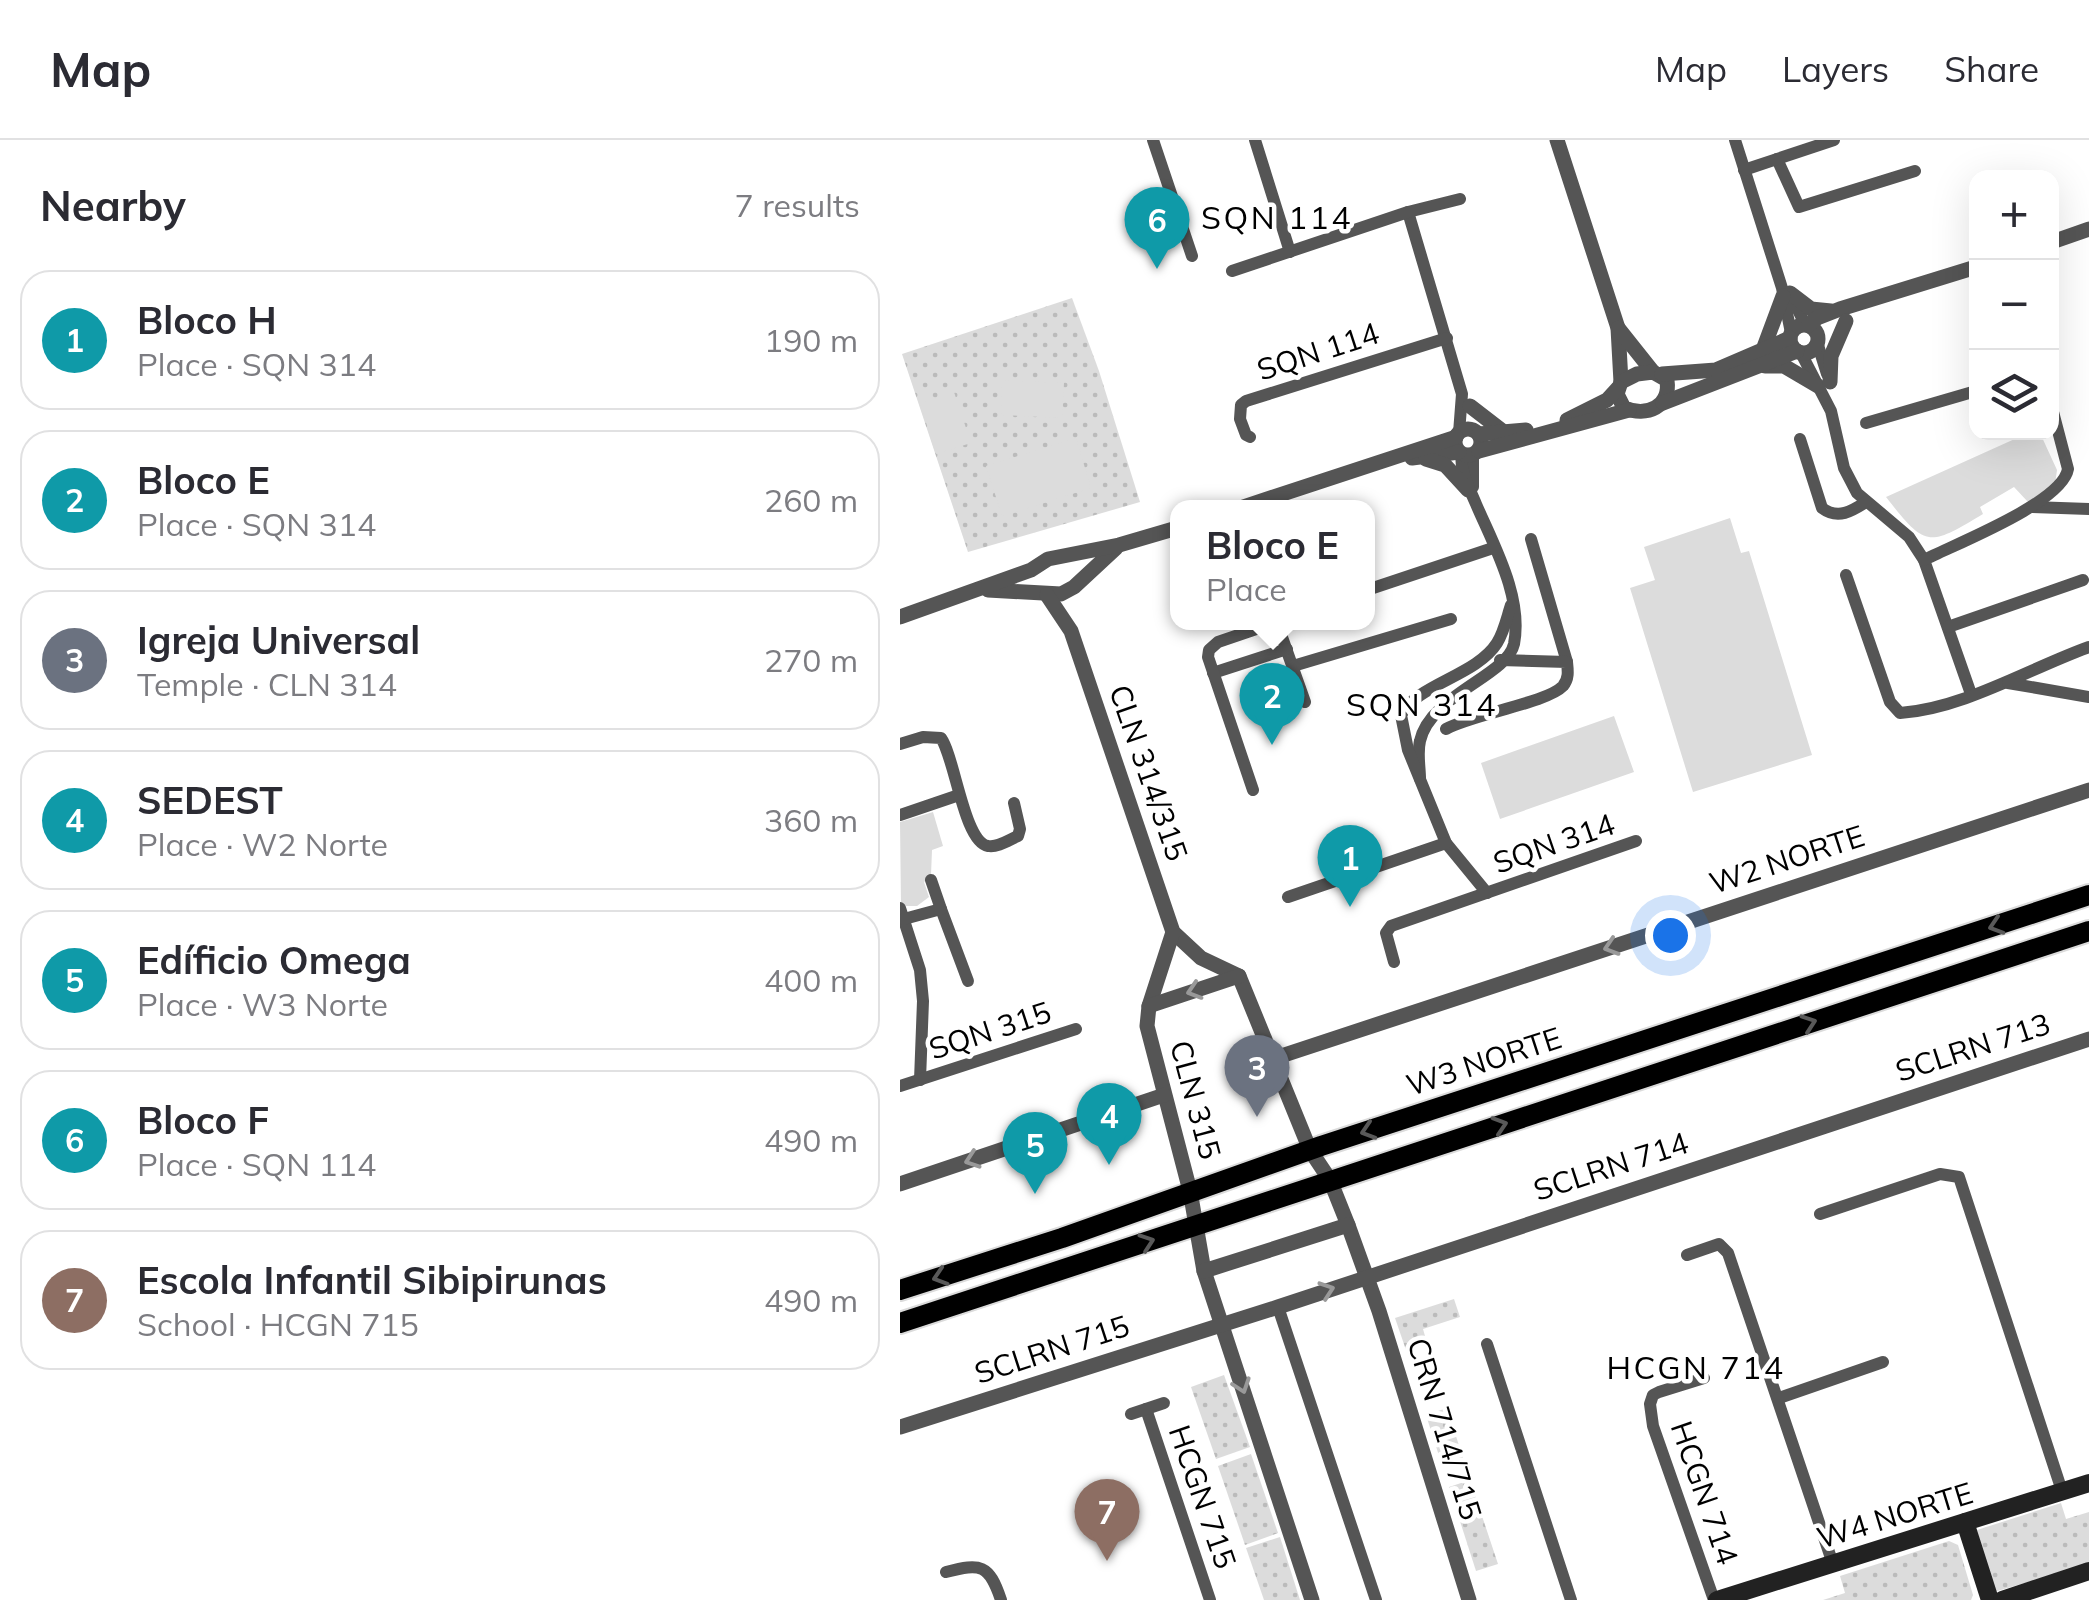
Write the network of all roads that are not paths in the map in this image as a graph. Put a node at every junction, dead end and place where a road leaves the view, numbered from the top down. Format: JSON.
{"nodes":[{"id":1,"x":1153,"y":140,"type":"edge"},
{"id":2,"x":1254,"y":140,"type":"edge"},
{"id":3,"x":1558,"y":140,"type":"edge"},
{"id":4,"x":1735,"y":140,"type":"edge"},
{"id":5,"x":1834,"y":140,"type":"edge"},
{"id":6,"x":1777,"y":160,"type":"junction"},
{"id":7,"x":1744,"y":170,"type":"junction"},
{"id":8,"x":1914,"y":171,"type":"dead end"},
{"id":9,"x":1460,"y":199,"type":"dead end"},
{"id":10,"x":1408,"y":212,"type":"junction"},
{"id":11,"x":2089,"y":229,"type":"edge"},
{"id":12,"x":2059,"y":240,"type":"edge"},
{"id":13,"x":1290,"y":252,"type":"junction"},
{"id":14,"x":1192,"y":256,"type":"dead end"},
{"id":15,"x":1969,"y":269,"type":"edge"},
{"id":16,"x":1232,"y":271,"type":"dead end"},
{"id":17,"x":1785,"y":292,"type":"junction"},
{"id":18,"x":1843,"y":315,"type":"junction"},
{"id":19,"x":1618,"y":328,"type":"junction"},
{"id":20,"x":1447,"y":338,"type":"junction"},
{"id":21,"x":1803,"y":338,"type":"junction"},
{"id":22,"x":1764,"y":347,"type":"junction"},
{"id":23,"x":1751,"y":368,"type":"junction"},
{"id":24,"x":1658,"y":373,"type":"junction"},
{"id":25,"x":1824,"y":384,"type":"junction"},
{"id":26,"x":1620,"y":385,"type":"junction"},
{"id":27,"x":1969,"y":393,"type":"edge"},
{"id":28,"x":1466,"y":400,"type":"junction"},
{"id":29,"x":1662,"y":403,"type":"junction"},
{"id":30,"x":1629,"y":410,"type":"junction"},
{"id":31,"x":1866,"y":422,"type":"dead end"},
{"id":32,"x":1505,"y":432,"type":"junction"},
{"id":33,"x":2059,"y":433,"type":"edge"},
{"id":34,"x":1250,"y":437,"type":"dead end"},
{"id":35,"x":1800,"y":440,"type":"dead end"},
{"id":36,"x":1467,"y":443,"type":"junction"},
{"id":37,"x":1417,"y":458,"type":"junction"},
{"id":38,"x":1393,"y":459,"type":"junction"},
{"id":39,"x":1472,"y":495,"type":"junction"},
{"id":40,"x":1265,"y":500,"type":"edge"},
{"id":41,"x":1866,"y":502,"type":"junction"},
{"id":42,"x":2031,"y":506,"type":"junction"},
{"id":43,"x":2089,"y":509,"type":"edge"},
{"id":44,"x":1170,"y":530,"type":"edge"},
{"id":45,"x":1532,"y":539,"type":"dead end"},
{"id":46,"x":1119,"y":546,"type":"junction"},
{"id":47,"x":1494,"y":548,"type":"junction"},
{"id":48,"x":1062,"y":557,"type":"junction"},
{"id":49,"x":1924,"y":560,"type":"junction"},
{"id":50,"x":1032,"y":570,"type":"junction"},
{"id":51,"x":1846,"y":574,"type":"dead end"},
{"id":52,"x":2083,"y":580,"type":"dead end"},
{"id":53,"x":1077,"y":583,"type":"junction"},
{"id":54,"x":1375,"y":587,"type":"edge"},
{"id":55,"x":979,"y":590,"type":"junction"},
{"id":56,"x":1041,"y":593,"type":"junction"},
{"id":57,"x":1514,"y":597,"type":"junction"},
{"id":58,"x":900,"y":617,"type":"edge"},
{"id":59,"x":1452,"y":619,"type":"dead end"},
{"id":60,"x":1948,"y":627,"type":"junction"},
{"id":61,"x":1257,"y":630,"type":"edge"},
{"id":62,"x":1279,"y":630,"type":"edge"},
{"id":63,"x":1071,"y":631,"type":"junction"},
{"id":64,"x":1498,"y":641,"type":"junction"},
{"id":65,"x":2089,"y":647,"type":"edge"},
{"id":66,"x":1286,"y":649,"type":"junction"},
{"id":67,"x":1513,"y":649,"type":"junction"},
{"id":68,"x":1487,"y":653,"type":"junction"},
{"id":69,"x":1533,"y":660,"type":"junction"},
{"id":70,"x":1502,"y":662,"type":"junction"},
{"id":71,"x":1567,"y":662,"type":"junction"},
{"id":72,"x":1293,"y":666,"type":"junction"},
{"id":73,"x":1214,"y":673,"type":"junction"},
{"id":74,"x":1470,"y":676,"type":"junction"},
{"id":75,"x":2008,"y":683,"type":"junction"},
{"id":76,"x":1972,"y":694,"type":"junction"},
{"id":77,"x":2089,"y":698,"type":"edge"},
{"id":78,"x":1304,"y":702,"type":"dead end"},
{"id":79,"x":1446,"y":729,"type":"dead end"},
{"id":80,"x":1403,"y":735,"type":"junction"},
{"id":81,"x":1420,"y":737,"type":"junction"},
{"id":82,"x":900,"y":744,"type":"edge"},
{"id":83,"x":1420,"y":779,"type":"junction"},
{"id":84,"x":1253,"y":790,"type":"dead end"},
{"id":85,"x":2089,"y":790,"type":"edge"},
{"id":86,"x":959,"y":795,"type":"junction"},
{"id":87,"x":1014,"y":803,"type":"dead end"},
{"id":88,"x":900,"y":815,"type":"edge"},
{"id":89,"x":1636,"y":841,"type":"dead end"},
{"id":90,"x":1446,"y":842,"type":"junction"},
{"id":91,"x":931,"y":880,"type":"dead end"},
{"id":92,"x":1487,"y":893,"type":"junction"},
{"id":93,"x":1288,"y":896,"type":"dead end"},
{"id":94,"x":2089,"y":896,"type":"edge"},
{"id":95,"x":941,"y":909,"type":"junction"},
{"id":96,"x":902,"y":914,"type":"edge"},
{"id":97,"x":2089,"y":931,"type":"edge"},
{"id":98,"x":1173,"y":932,"type":"junction"},
{"id":99,"x":1394,"y":962,"type":"dead end"},
{"id":100,"x":1238,"y":976,"type":"junction"},
{"id":101,"x":968,"y":982,"type":"dead end"},
{"id":102,"x":1149,"y":1006,"type":"junction"},
{"id":103,"x":1076,"y":1029,"type":"dead end"},
{"id":104,"x":2089,"y":1039,"type":"edge"},
{"id":105,"x":1275,"y":1058,"type":"junction"},
{"id":106,"x":920,"y":1080,"type":"junction"},
{"id":107,"x":900,"y":1086,"type":"edge"},
{"id":108,"x":1494,"y":1091,"type":"junction"},
{"id":109,"x":1164,"y":1095,"type":"junction"},
{"id":110,"x":1873,"y":1109,"type":"joint"},
{"id":111,"x":1424,"y":1114,"type":"junction"},
{"id":112,"x":1451,"y":1141,"type":"junction"},
{"id":113,"x":1310,"y":1150,"type":"junction"},
{"id":114,"x":1408,"y":1156,"type":"junction"},
{"id":115,"x":1330,"y":1180,"type":"junction"},
{"id":116,"x":900,"y":1184,"type":"edge"},
{"id":117,"x":1190,"y":1191,"type":"junction"},
{"id":118,"x":1131,"y":1211,"type":"junction"},
{"id":119,"x":1820,"y":1214,"type":"dead end"},
{"id":120,"x":1195,"y":1225,"type":"junction"},
{"id":121,"x":1348,"y":1225,"type":"junction"},
{"id":122,"x":1062,"y":1238,"type":"junction"},
{"id":123,"x":1688,"y":1255,"type":"dead end"},
{"id":124,"x":1090,"y":1260,"type":"junction"},
{"id":125,"x":1204,"y":1271,"type":"junction"},
{"id":126,"x":1366,"y":1277,"type":"junction"},
{"id":127,"x":1033,"y":1281,"type":"junction"},
{"id":128,"x":900,"y":1290,"type":"edge"},
{"id":129,"x":1278,"y":1308,"type":"junction"},
{"id":130,"x":900,"y":1322,"type":"edge"},
{"id":131,"x":1220,"y":1324,"type":"junction"},
{"id":132,"x":1488,"y":1344,"type":"dead end"},
{"id":133,"x":1883,"y":1362,"type":"dead end"},
{"id":134,"x":1704,"y":1378,"type":"dead end"},
{"id":135,"x":1779,"y":1398,"type":"junction"},
{"id":136,"x":1164,"y":1403,"type":"dead end"},
{"id":137,"x":1146,"y":1409,"type":"junction"},
{"id":138,"x":1131,"y":1414,"type":"dead end"},
{"id":139,"x":900,"y":1427,"type":"edge"},
{"id":140,"x":2089,"y":1483,"type":"edge"},
{"id":141,"x":2062,"y":1491,"type":"junction"},
{"id":142,"x":1965,"y":1522,"type":"junction"},
{"id":143,"x":1833,"y":1564,"type":"junction"},
{"id":144,"x":2089,"y":1571,"type":"edge"},
{"id":145,"x":946,"y":1572,"type":"dead end"},
{"id":146,"x":1466,"y":1599,"type":"edge"},
{"id":147,"x":2007,"y":1599,"type":"edge"},
{"id":148,"x":1001,"y":1600,"type":"edge"},
{"id":149,"x":1210,"y":1600,"type":"edge"},
{"id":150,"x":1312,"y":1600,"type":"edge"},
{"id":151,"x":1376,"y":1600,"type":"edge"},
{"id":152,"x":1571,"y":1600,"type":"edge"},
{"id":153,"x":1716,"y":1600,"type":"edge"},
{"id":154,"x":1990,"y":1600,"type":"edge"}],
"edges":[{"from":1,"to":14,"type":"street"},
{"from":2,"to":13,"type":"street"},
{"from":3,"to":19,"type":"street"},
{"from":4,"to":7,"type":"street"},
{"from":5,"to":6,"type":"street"},
{"from":6,"to":7,"type":"street"},
{"from":6,"to":8,"type":"street"},
{"from":7,"to":17,"type":"street"},
{"from":9,"to":10,"type":"street"},
{"from":10,"to":13,"type":"street"},
{"from":10,"to":20,"type":"street"},
{"from":11,"to":12,"type":"street"},
{"from":13,"to":16,"type":"street"},
{"from":15,"to":18,"type":"street"},
{"from":17,"to":18,"type":"street"},
{"from":17,"to":21,"type":"street"},
{"from":17,"to":22,"type":"street"},
{"from":18,"to":21,"type":"street"},
{"from":18,"to":25,"type":"street"},
{"from":19,"to":24,"type":"street"},
{"from":19,"to":26,"type":"street"},
{"from":20,"to":28,"type":"street"},
{"from":20,"to":34,"type":"street","name":"SQN 114"},
{"from":21,"to":22,"type":"street"},
{"from":21,"to":23,"type":"street"},
{"from":21,"to":25,"type":"street"},
{"from":22,"to":24,"type":"street"},
{"from":23,"to":25,"type":"street"},
{"from":23,"to":29,"type":"street"},
{"from":24,"to":26,"type":"street"},
{"from":24,"to":29,"type":"street"},
{"from":25,"to":41,"type":"street"},
{"from":26,"to":30,"type":"street"},
{"from":26,"to":32,"type":"street"},
{"from":27,"to":31,"type":"street"},
{"from":28,"to":32,"type":"street"},
{"from":28,"to":36,"type":"street"},
{"from":29,"to":30,"type":"street"},
{"from":30,"to":36,"type":"street"},
{"from":32,"to":36,"type":"street"},
{"from":33,"to":42,"type":"street"},
{"from":35,"to":41,"type":"street"},
{"from":36,"to":37,"type":"street"},
{"from":36,"to":38,"type":"street"},
{"from":36,"to":39,"type":"street"},
{"from":37,"to":38,"type":"street"},
{"from":37,"to":39,"type":"street"},
{"from":38,"to":40,"type":"street"},
{"from":39,"to":47,"type":"street"},
{"from":41,"to":49,"type":"street"},
{"from":42,"to":43,"type":"street"},
{"from":42,"to":49,"type":"street"},
{"from":44,"to":46,"type":"street"},
{"from":45,"to":71,"type":"street"},
{"from":46,"to":48,"type":"street"},
{"from":46,"to":53,"type":"street"},
{"from":47,"to":54,"type":"street"},
{"from":47,"to":57,"type":"street"},
{"from":48,"to":50,"type":"street"},
{"from":48,"to":53,"type":"street"},
{"from":49,"to":60,"type":"street"},
{"from":50,"to":55,"type":"street"},
{"from":50,"to":56,"type":"street"},
{"from":51,"to":76,"type":"street"},
{"from":52,"to":60,"type":"street"},
{"from":53,"to":56,"type":"street"},
{"from":53,"to":63,"type":"street","name":"CLN 314/315"},
{"from":55,"to":56,"type":"street"},
{"from":55,"to":58,"type":"street"},
{"from":56,"to":63,"type":"street","name":"CLN 314/315"},
{"from":57,"to":64,"type":"street"},
{"from":57,"to":67,"type":"street"},
{"from":59,"to":72,"type":"street"},
{"from":60,"to":76,"type":"street"},
{"from":61,"to":73,"type":"street"},
{"from":62,"to":66,"type":"street"},
{"from":63,"to":98,"type":"street","name":"CLN 314/315"},
{"from":64,"to":67,"type":"street"},
{"from":64,"to":68,"type":"street"},
{"from":65,"to":75,"type":"street"},
{"from":66,"to":72,"type":"street"},
{"from":66,"to":73,"type":"street"},
{"from":67,"to":69,"type":"street"},
{"from":67,"to":70,"type":"street"},
{"from":68,"to":70,"type":"street"},
{"from":68,"to":74,"type":"street"},
{"from":69,"to":70,"type":"street"},
{"from":69,"to":71,"type":"street"},
{"from":70,"to":74,"type":"street"},
{"from":71,"to":79,"type":"street"},
{"from":72,"to":78,"type":"street"},
{"from":73,"to":84,"type":"street"},
{"from":74,"to":80,"type":"street"},
{"from":74,"to":81,"type":"street"},
{"from":75,"to":76,"type":"street"},
{"from":75,"to":77,"type":"street"},
{"from":80,"to":81,"type":"street"},
{"from":80,"to":83,"type":"street","name":"SQN 314"},
{"from":81,"to":83,"type":"street","name":"SQN 314"},
{"from":82,"to":86,"type":"street"},
{"from":83,"to":90,"type":"street","name":"SQN 314"},
{"from":85,"to":105,"type":"street","name":"W2 NORTE","one_way":true},
{"from":86,"to":87,"type":"street"},
{"from":86,"to":88,"type":"street"},
{"from":89,"to":92,"type":"street","name":"SQN 314"},
{"from":90,"to":92,"type":"street","name":"SQN 314"},
{"from":90,"to":93,"type":"street","name":"SQN 314"},
{"from":91,"to":95,"type":"street","name":"SQN 315"},
{"from":92,"to":99,"type":"street","name":"SQN 314"},
{"from":94,"to":108,"type":"main road","name":"W3 NORTE","one_way":true},
{"from":95,"to":96,"type":"street","name":"SQN 315"},
{"from":95,"to":101,"type":"street","name":"SQN 315"},
{"from":96,"to":106,"type":"street","name":"SQN 315"},
{"from":112,"to":97,"type":"main road","one_way":true},
{"from":98,"to":100,"type":"street"},
{"from":98,"to":102,"type":"street","name":"CLN 315"},
{"from":100,"to":102,"type":"street","one_way":true},
{"from":100,"to":105,"type":"street","name":"CRN 714/715"},
{"from":102,"to":109,"type":"street","name":"CLN 315"},
{"from":103,"to":106,"type":"street","name":"SQN 315"},
{"from":104,"to":110,"type":"street","name":"SCLRN 713"},
{"from":105,"to":113,"type":"street","name":"CRN 714/715"},
{"from":106,"to":107,"type":"street","name":"SQN 315"},
{"from":108,"to":111,"type":"main road","name":"W3 NORTE"},
{"from":108,"to":112,"type":"main road"},
{"from":109,"to":116,"type":"street","one_way":true},
{"from":109,"to":117,"type":"street","name":"CLN 315"},
{"from":110,"to":126,"type":"street","name":"SCLRN 714"},
{"from":111,"to":113,"type":"main road","name":"W3 NORTE","one_way":true},
{"from":111,"to":114,"type":"main road"},
{"from":112,"to":114,"type":"main road"},
{"from":113,"to":115,"type":"street","name":"CRN 714/715"},
{"from":113,"to":117,"type":"main road","name":"W3 NORTE"},
{"from":114,"to":115,"type":"main road"},
{"from":115,"to":120,"type":"main road"},
{"from":115,"to":121,"type":"street","name":"CRN 714/715"},
{"from":117,"to":118,"type":"main road","name":"W3 NORTE"},
{"from":117,"to":120,"type":"street","name":"CLN 315"},
{"from":118,"to":122,"type":"main road","name":"W3 NORTE"},
{"from":118,"to":124,"type":"main road"},
{"from":119,"to":141,"type":"street"},
{"from":124,"to":120,"type":"main road","one_way":true},
{"from":120,"to":125,"type":"street"},
{"from":121,"to":125,"type":"street"},
{"from":121,"to":126,"type":"street","name":"CRN 714/715"},
{"from":122,"to":127,"type":"main road"},
{"from":122,"to":128,"type":"main road","name":"W3 NORTE","one_way":true},
{"from":123,"to":135,"type":"street"},
{"from":124,"to":127,"type":"main road"},
{"from":125,"to":131,"type":"street"},
{"from":129,"to":126,"type":"street","one_way":true},
{"from":126,"to":146,"type":"street","name":"CRN 714/715"},
{"from":127,"to":130,"type":"main road"},
{"from":129,"to":131,"type":"street"},
{"from":129,"to":151,"type":"street"},
{"from":131,"to":139,"type":"street","name":"SCLRN 715"},
{"from":131,"to":150,"type":"street","one_way":true},
{"from":132,"to":152,"type":"street"},
{"from":133,"to":135,"type":"street"},
{"from":134,"to":153,"type":"street","name":"HCGN 714"},
{"from":135,"to":143,"type":"street"},
{"from":136,"to":137,"type":"street","name":"HCGN 715"},
{"from":137,"to":138,"type":"street","name":"HCGN 715"},
{"from":137,"to":149,"type":"street","name":"HCGN 715"},
{"from":140,"to":141,"type":"main road","name":"W4 NORTE"},
{"from":141,"to":142,"type":"main road","name":"W4 NORTE"},
{"from":142,"to":143,"type":"main road","name":"W4 NORTE"},
{"from":142,"to":154,"type":"main road"},
{"from":143,"to":153,"type":"main road","name":"W4 NORTE"},
{"from":144,"to":147,"type":"main road"},
{"from":145,"to":148,"type":"street"}]}
